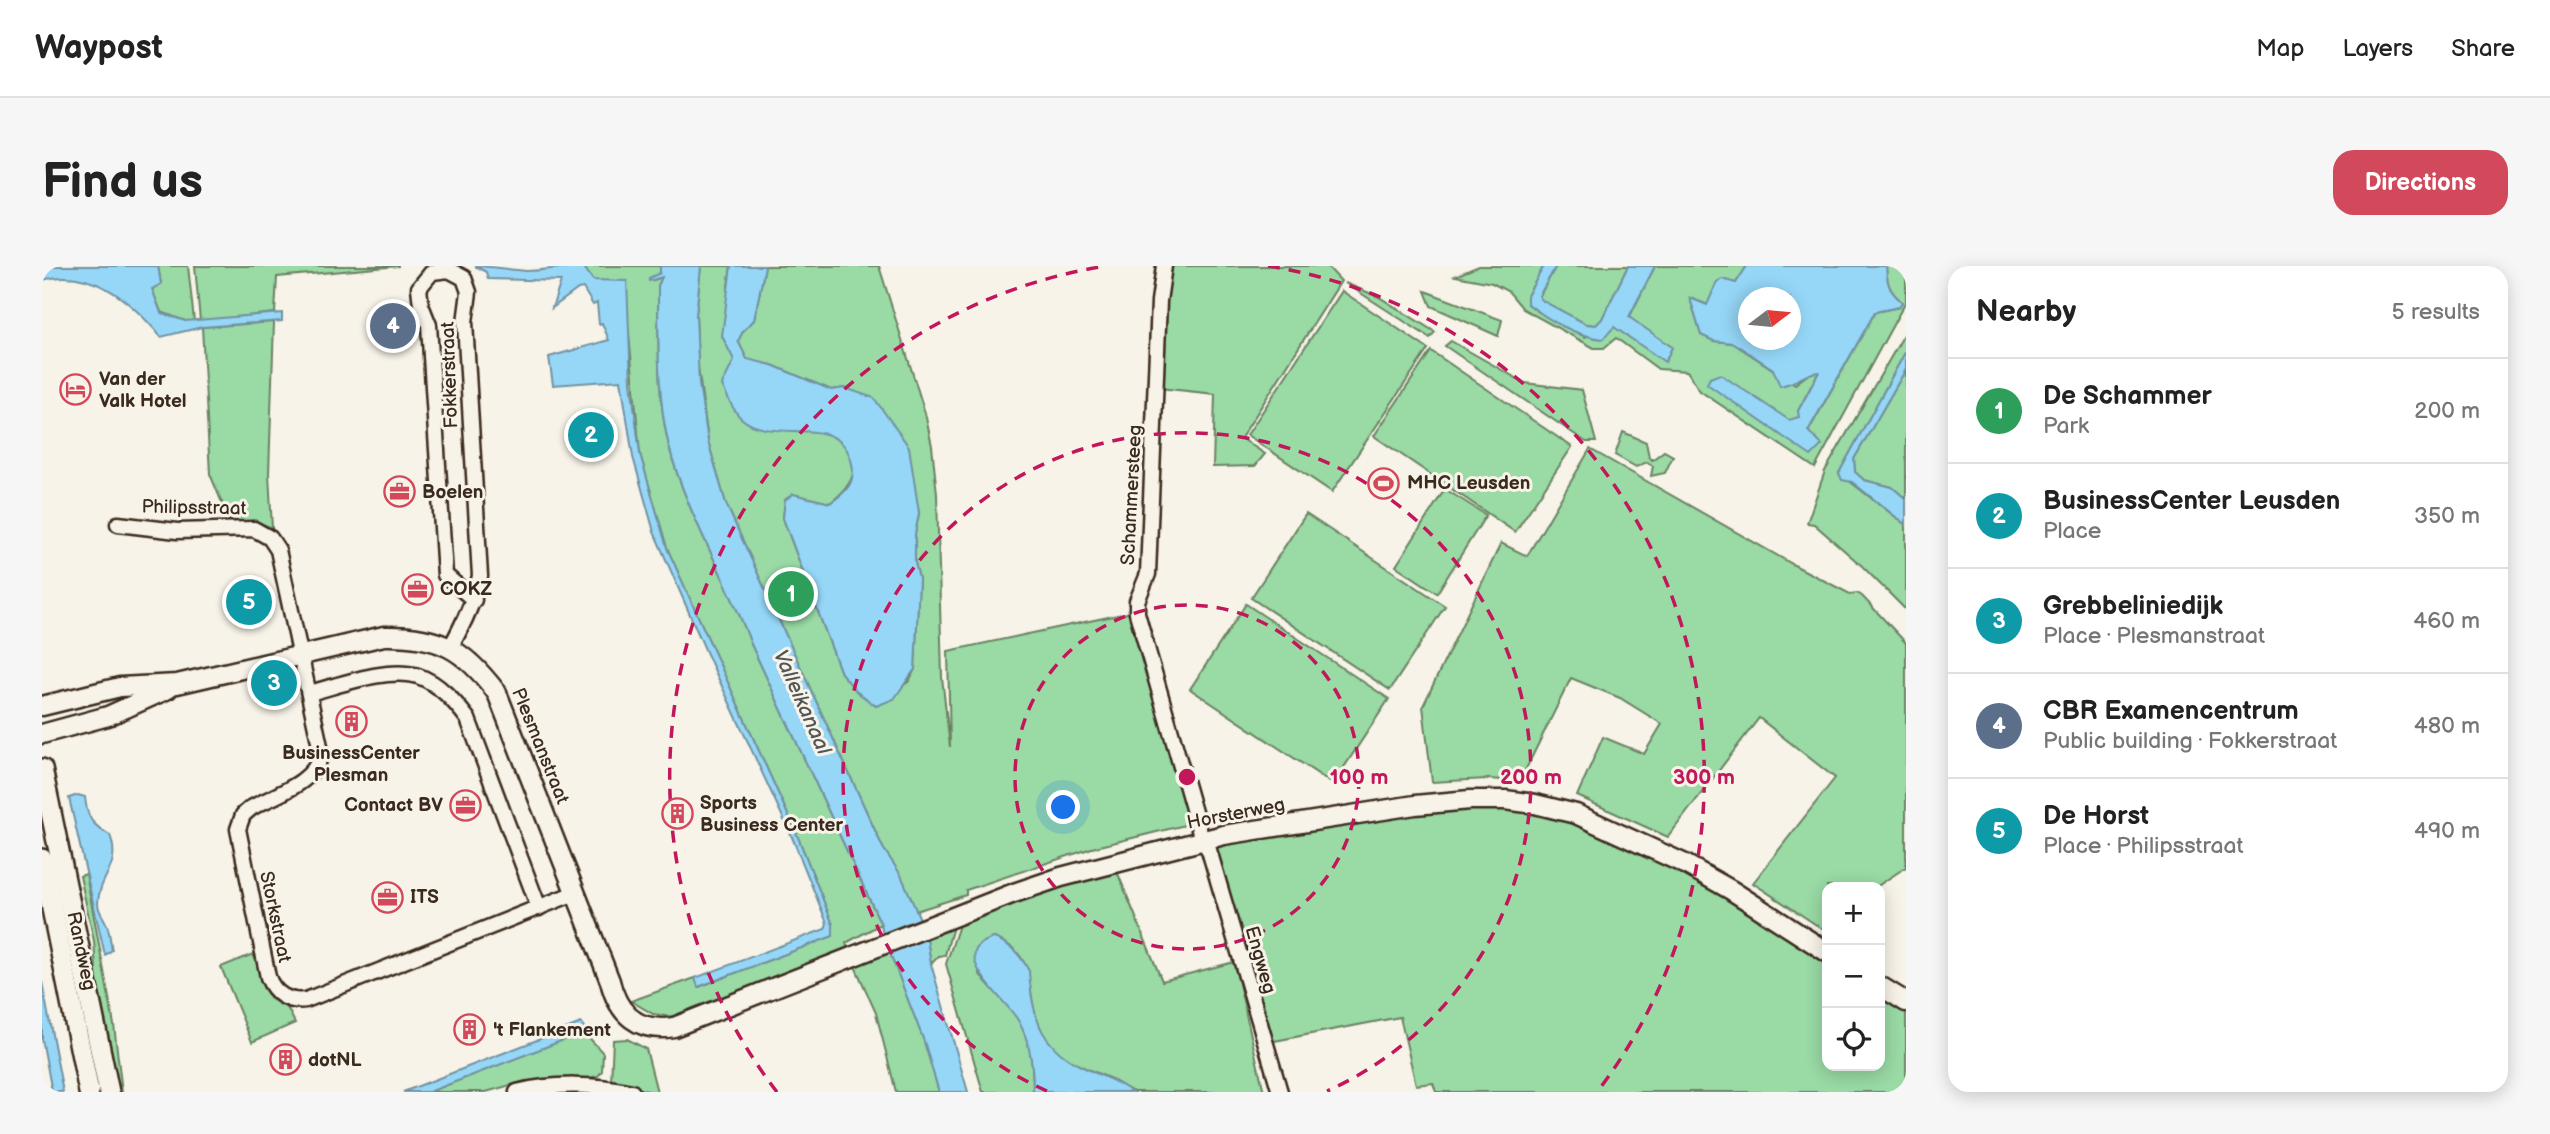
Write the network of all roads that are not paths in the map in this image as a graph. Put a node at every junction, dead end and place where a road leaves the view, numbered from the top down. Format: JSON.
{"nodes":[{"id":1,"x":1164,"y":266,"type":"edge"},
{"id":2,"x":118,"y":524,"type":"dead end"},
{"id":3,"x":474,"y":600,"type":"junction"},
{"id":4,"x":450,"y":648,"type":"junction"},
{"id":5,"x":301,"y":655,"type":"junction"},
{"id":6,"x":177,"y":684,"type":"junction"},
{"id":7,"x":309,"y":693,"type":"junction"},
{"id":8,"x":42,"y":706,"type":"edge"},
{"id":9,"x":42,"y":734,"type":"edge"},
{"id":10,"x":42,"y":769,"type":"edge"},
{"id":11,"x":1202,"y":840,"type":"junction"},
{"id":12,"x":42,"y":859,"type":"edge"},
{"id":13,"x":575,"y":893,"type":"junction"},
{"id":14,"x":540,"y":908,"type":"junction"},
{"id":15,"x":1822,"y":949,"type":"edge"},
{"id":16,"x":1885,"y":989,"type":"edge"},
{"id":17,"x":1906,"y":1002,"type":"edge"},
{"id":18,"x":663,"y":1024,"type":"joint"},
{"id":19,"x":89,"y":1092,"type":"edge"},
{"id":20,"x":109,"y":1092,"type":"edge"},
{"id":21,"x":517,"y":1092,"type":"edge"},
{"id":22,"x":632,"y":1092,"type":"edge"},
{"id":23,"x":1280,"y":1092,"type":"edge"}],
"edges":[{"from":1,"to":11,"type":"street","name":"Schammersteeg"},
{"from":2,"to":5,"type":"street","name":"Philipsstraat"},
{"from":3,"to":3,"type":"street","name":"Fokkerstraat"},
{"from":3,"to":4,"type":"street","name":"Fokkerstraat"},
{"from":4,"to":5,"type":"street","name":"Plesmanstraat"},
{"from":4,"to":13,"type":"street","name":"Plesmanstraat"},
{"from":5,"to":6,"type":"street","name":"Plesmanstraat"},
{"from":5,"to":7,"type":"street","name":"Storkstraat"},
{"from":6,"to":8,"type":"street","name":"Plesmanstraat"},
{"from":6,"to":9,"type":"street","name":"Plesmanstraat"},
{"from":7,"to":14,"type":"street"},
{"from":7,"to":14,"type":"street","name":"Storkstraat"},
{"from":10,"to":20,"type":"main road","name":"Randweg"},
{"from":11,"to":15,"type":"street","name":"Horsterweg"},
{"from":11,"to":18,"type":"street","name":"Horsterweg"},
{"from":11,"to":23,"type":"street","name":"Engweg"},
{"from":12,"to":19,"type":"main road","name":"Randweg"},
{"from":13,"to":14,"type":"street","name":"Storkstraat"},
{"from":13,"to":18,"type":"street","name":"Plesmanstraat"},
{"from":16,"to":17,"type":"street"},
{"from":21,"to":22,"type":"street"}]}
